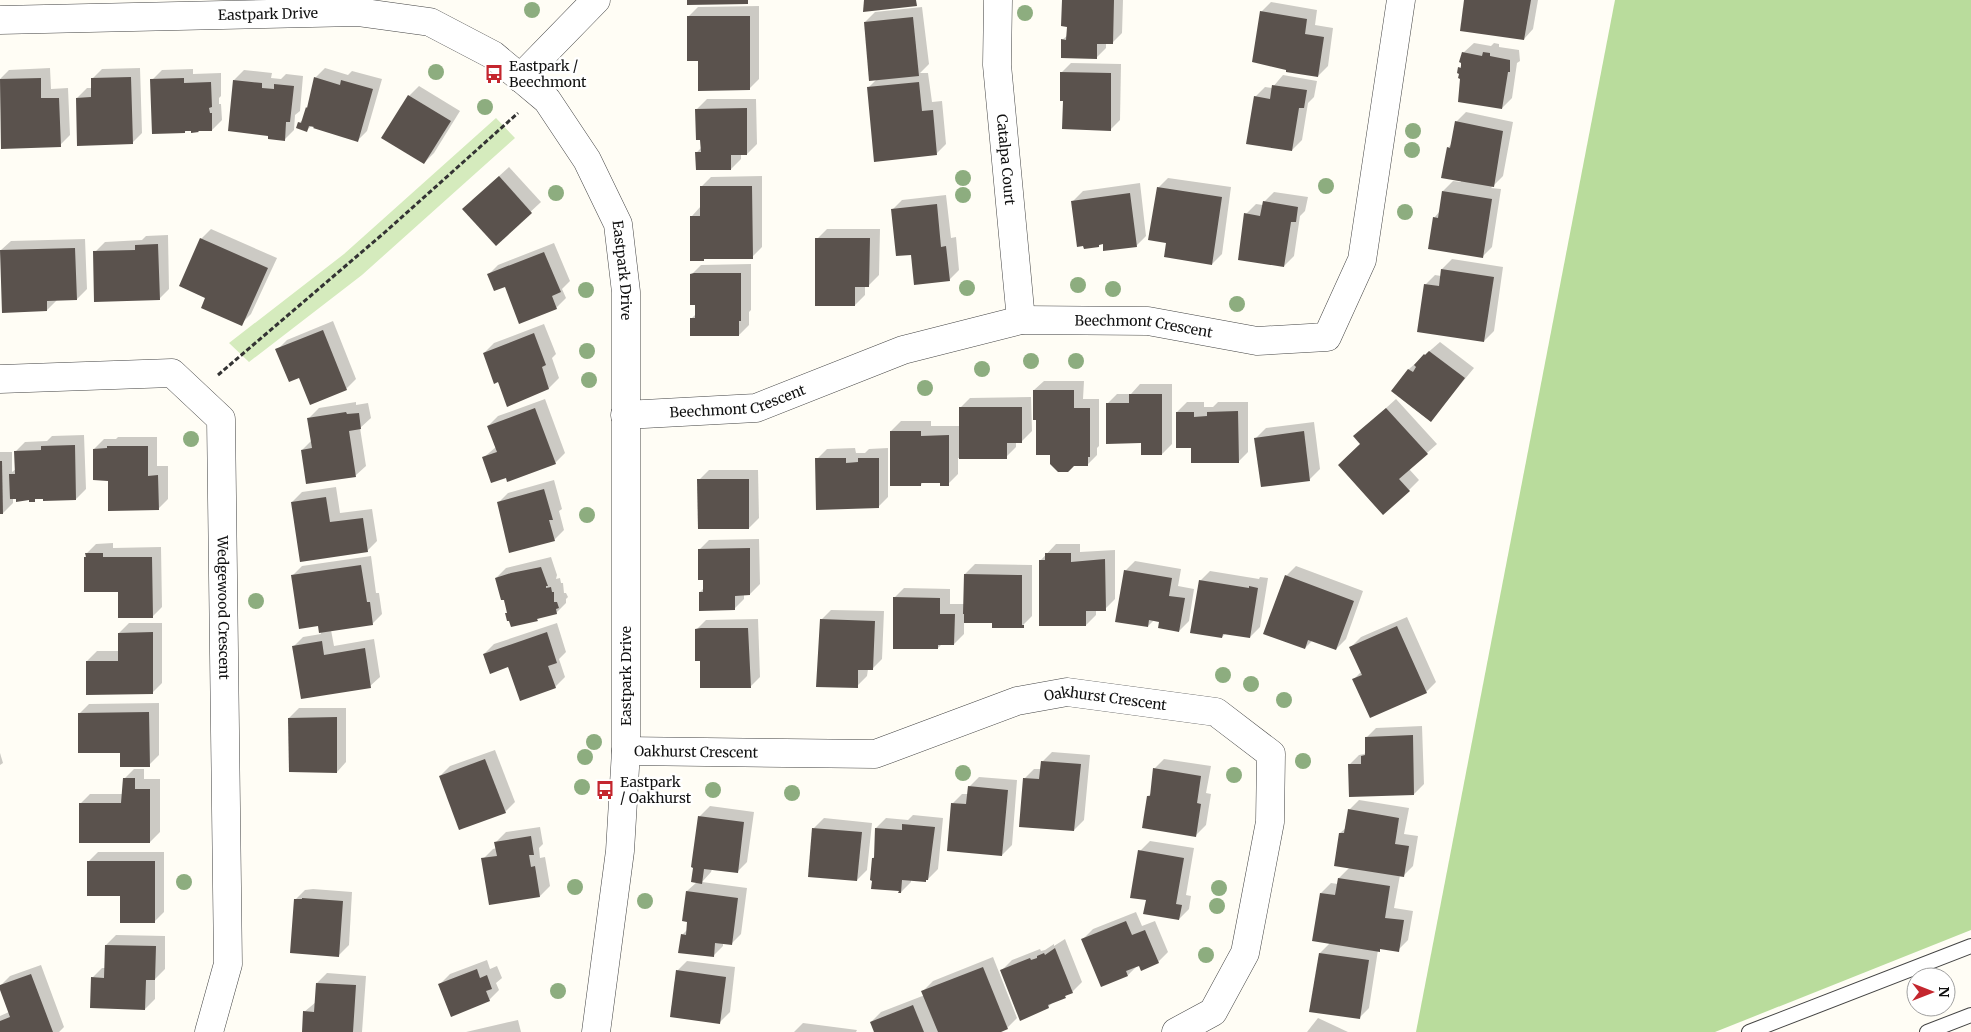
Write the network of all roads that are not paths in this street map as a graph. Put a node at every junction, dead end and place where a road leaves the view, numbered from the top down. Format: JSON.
{"nodes":[{"id":1,"x":596,"y":0,"type":"edge"},
{"id":2,"x":998,"y":0,"type":"edge"},
{"id":3,"x":1401,"y":0,"type":"edge"},
{"id":4,"x":0,"y":20,"type":"edge"},
{"id":5,"x":529,"y":86,"type":"junction"},
{"id":6,"x":1021,"y":320,"type":"junction"},
{"id":7,"x":0,"y":379,"type":"edge"},
{"id":8,"x":625,"y":415,"type":"junction"},
{"id":9,"x":626,"y":751,"type":"junction"},
{"id":10,"x":1971,"y":946,"type":"edge"},
{"id":11,"x":1971,"y":1014,"type":"edge"},
{"id":12,"x":209,"y":1032,"type":"edge"},
{"id":13,"x":596,"y":1032,"type":"edge"},
{"id":14,"x":1176,"y":1032,"type":"edge"},
{"id":15,"x":1750,"y":1032,"type":"edge"},
{"id":16,"x":1927,"y":1032,"type":"edge"}],
"edges":[{"from":1,"to":5,"type":"street"},
{"from":2,"to":6,"type":"street","name":"Catalpa Court"},
{"from":3,"to":6,"type":"street","name":"Beechmont Crescent"},
{"from":4,"to":5,"type":"street","name":"Eastpark Drive"},
{"from":5,"to":8,"type":"street","name":"Eastpark Drive"},
{"from":6,"to":8,"type":"street","name":"Beechmont Crescent"},
{"from":7,"to":12,"type":"street","name":"Wedgewood Crescent"},
{"from":8,"to":9,"type":"street","name":"Eastpark Drive"},
{"from":9,"to":13,"type":"street","name":"Eastpark Drive"},
{"from":9,"to":14,"type":"street","name":"Oakhurst Crescent"},
{"from":10,"to":15,"type":"lane"},
{"from":11,"to":16,"type":"lane"}]}
